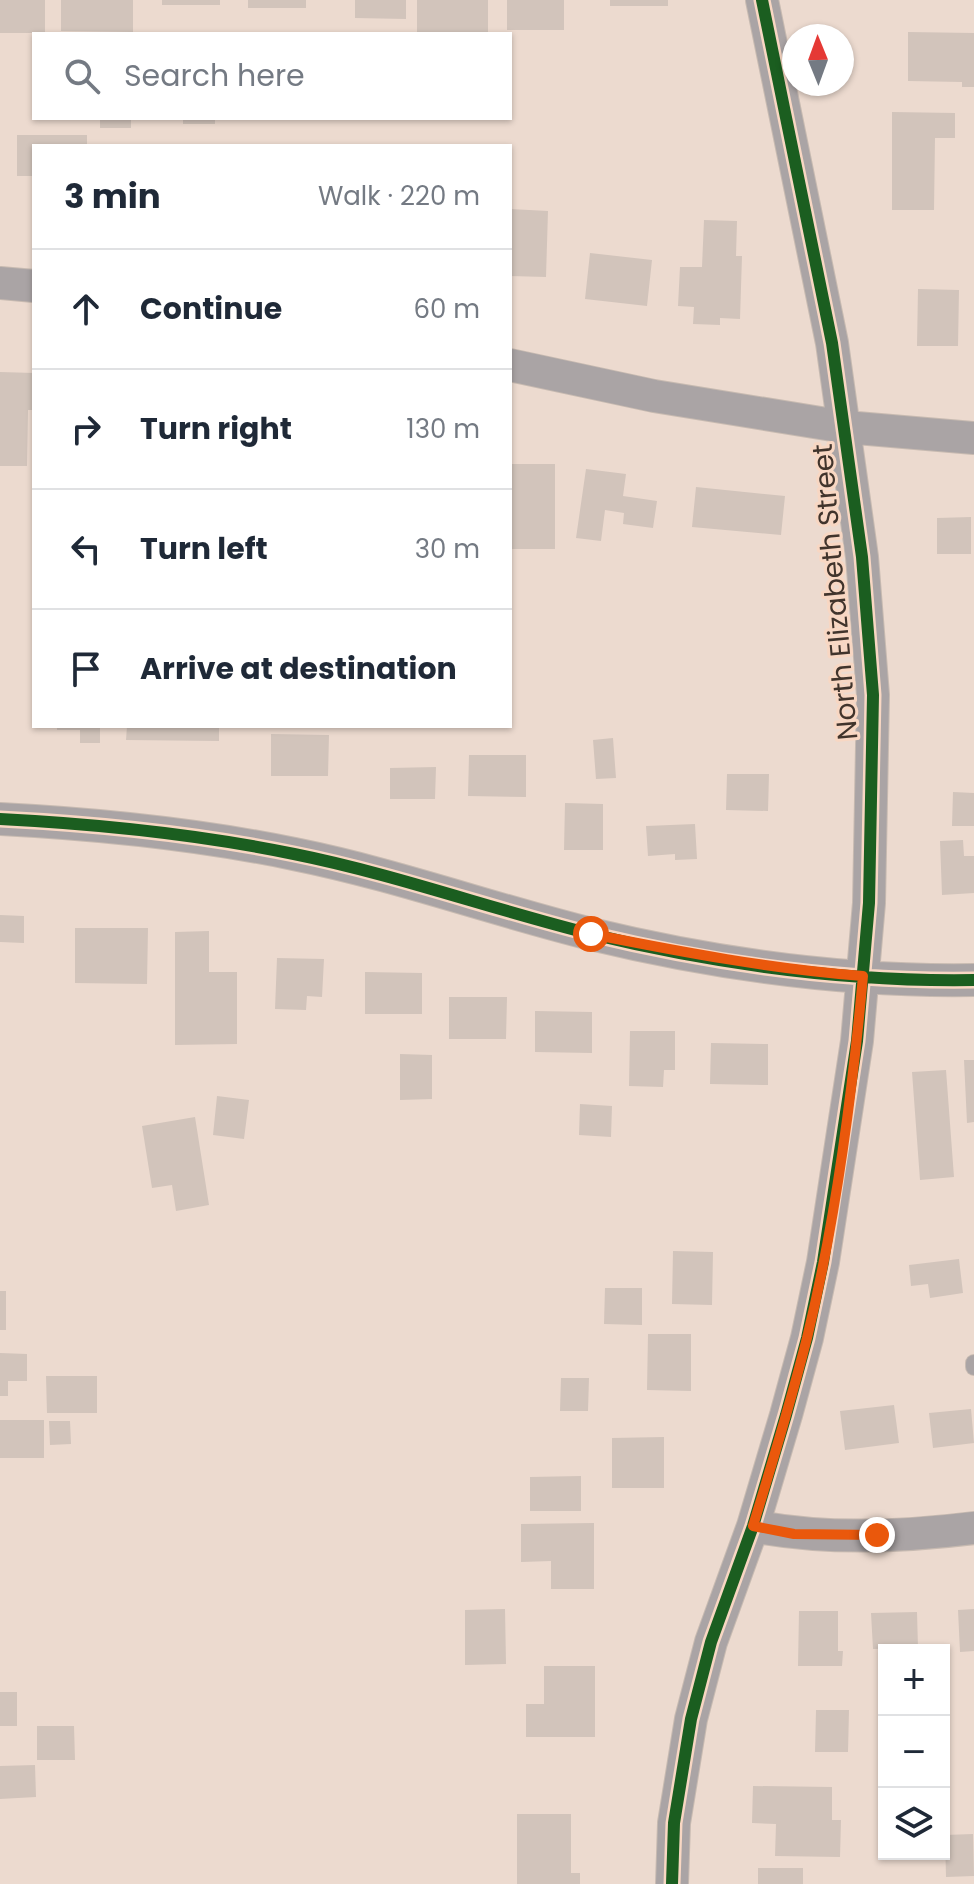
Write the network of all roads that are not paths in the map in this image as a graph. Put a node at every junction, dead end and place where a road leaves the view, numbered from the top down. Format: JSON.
{"nodes":[{"id":1,"x":762,"y":0,"type":"edge"},
{"id":2,"x":0,"y":283,"type":"edge"},
{"id":3,"x":32,"y":286,"type":"edge"},
{"id":4,"x":512,"y":365,"type":"edge"},
{"id":5,"x":845,"y":427,"type":"junction"},
{"id":6,"x":974,"y":438,"type":"edge"},
{"id":7,"x":0,"y":819,"type":"edge"},
{"id":8,"x":863,"y":976,"type":"junction"},
{"id":9,"x":974,"y":980,"type":"edge"},
{"id":10,"x":753,"y":1526,"type":"junction"},
{"id":11,"x":974,"y":1528,"type":"edge"},
{"id":12,"x":672,"y":1884,"type":"edge"}],
"edges":[{"from":1,"to":5,"type":"street","name":"North Elizabeth Street"},
{"from":2,"to":3,"type":"street"},
{"from":4,"to":5,"type":"street"},
{"from":5,"to":6,"type":"street"},
{"from":5,"to":8,"type":"street","name":"North Elizabeth Street"},
{"from":7,"to":8,"type":"street"},
{"from":8,"to":9,"type":"street"},
{"from":8,"to":10,"type":"street","name":"North Elizabeth Street"},
{"from":10,"to":11,"type":"street"},
{"from":10,"to":12,"type":"street","name":"North Elizabeth Street"}]}
